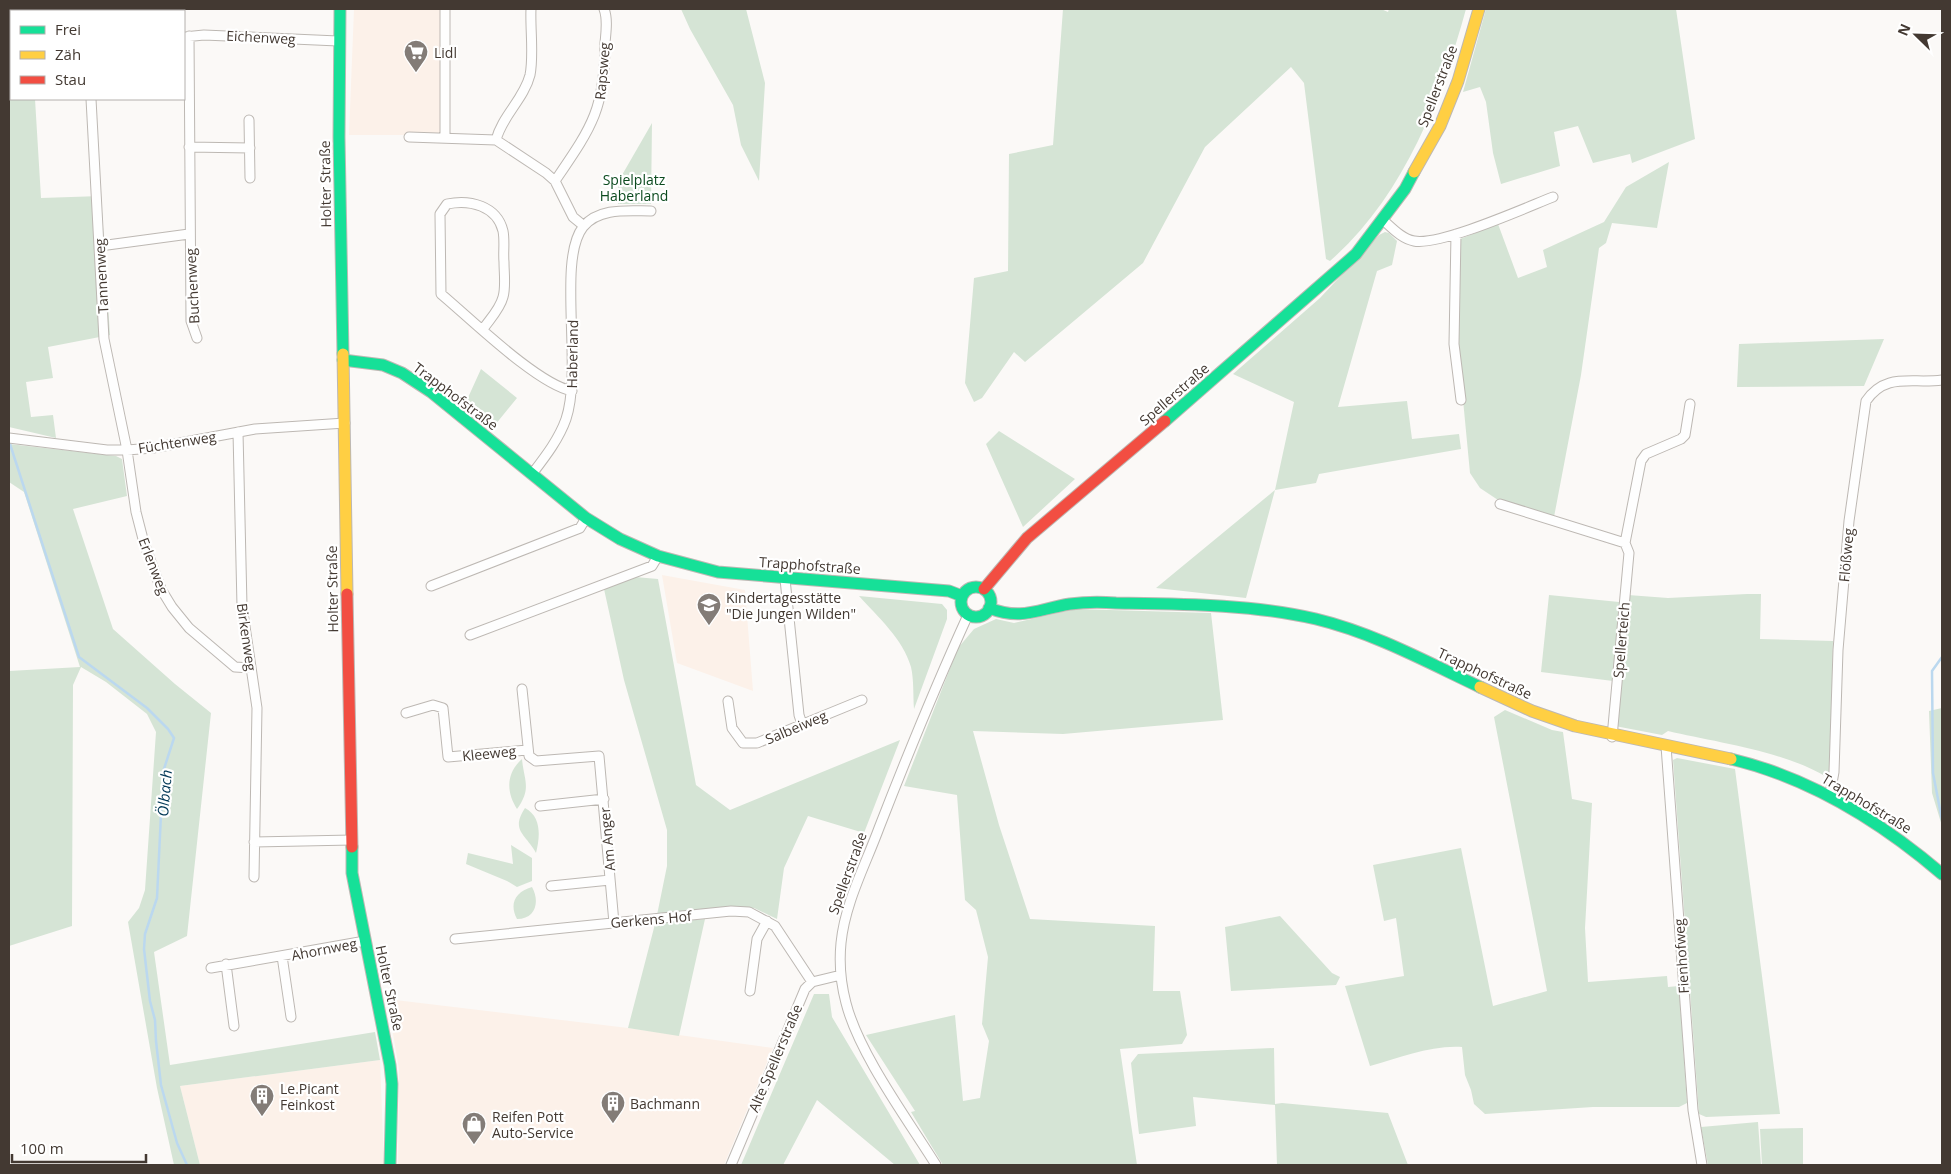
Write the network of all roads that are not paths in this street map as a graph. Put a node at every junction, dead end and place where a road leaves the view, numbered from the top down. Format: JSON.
{"nodes":[{"id":1,"x":340,"y":9,"type":"edge"},
{"id":2,"x":445,"y":9,"type":"edge"},
{"id":3,"x":530,"y":9,"type":"edge"},
{"id":4,"x":604,"y":9,"type":"edge"},
{"id":5,"x":1479,"y":9,"type":"edge"},
{"id":6,"x":186,"y":36,"type":"edge"},
{"id":7,"x":338,"y":41,"type":"junction"},
{"id":8,"x":91,"y":100,"type":"edge"},
{"id":9,"x":249,"y":120,"type":"dead end"},
{"id":10,"x":409,"y":137,"type":"dead end"},
{"id":11,"x":445,"y":137,"type":"junction"},
{"id":12,"x":496,"y":140,"type":"junction"},
{"id":13,"x":189,"y":147,"type":"junction"},
{"id":14,"x":250,"y":148,"type":"junction"},
{"id":15,"x":250,"y":178,"type":"dead end"},
{"id":16,"x":555,"y":181,"type":"junction"},
{"id":17,"x":1554,"y":197,"type":"dead end"},
{"id":18,"x":651,"y":211,"type":"dead end"},
{"id":19,"x":1383,"y":220,"type":"junction"},
{"id":20,"x":584,"y":226,"type":"junction"},
{"id":21,"x":189,"y":234,"type":"junction"},
{"id":22,"x":1456,"y":234,"type":"junction"},
{"id":23,"x":100,"y":246,"type":"junction"},
{"id":24,"x":482,"y":329,"type":"junction"},
{"id":25,"x":197,"y":338,"type":"dead end"},
{"id":26,"x":343,"y":360,"type":"junction"},
{"id":27,"x":1942,"y":380,"type":"edge"},
{"id":28,"x":572,"y":391,"type":"junction"},
{"id":29,"x":1461,"y":400,"type":"dead end"},
{"id":30,"x":1690,"y":404,"type":"dead end"},
{"id":31,"x":345,"y":422,"type":"junction"},
{"id":32,"x":238,"y":432,"type":"junction"},
{"id":33,"x":13,"y":438,"type":"edge"},
{"id":34,"x":127,"y":450,"type":"junction"},
{"id":35,"x":532,"y":474,"type":"junction"},
{"id":36,"x":1500,"y":504,"type":"dead end"},
{"id":37,"x":586,"y":518,"type":"junction"},
{"id":38,"x":1625,"y":543,"type":"junction"},
{"id":39,"x":658,"y":556,"type":"junction"},
{"id":40,"x":785,"y":579,"type":"junction"},
{"id":41,"x":431,"y":586,"type":"dead end"},
{"id":42,"x":984,"y":589,"type":"junction"},
{"id":43,"x":962,"y":596,"type":"junction"},
{"id":44,"x":989,"y":608,"type":"junction"},
{"id":45,"x":968,"y":615,"type":"junction"},
{"id":46,"x":470,"y":635,"type":"dead end"},
{"id":47,"x":251,"y":668,"type":"junction"},
{"id":48,"x":522,"y":689,"type":"dead end"},
{"id":49,"x":862,"y":700,"type":"dead end"},
{"id":50,"x":728,"y":701,"type":"dead end"},
{"id":51,"x":406,"y":713,"type":"dead end"},
{"id":52,"x":802,"y":724,"type":"junction"},
{"id":53,"x":1612,"y":737,"type":"junction"},
{"id":54,"x":1666,"y":746,"type":"junction"},
{"id":55,"x":527,"y":750,"type":"junction"},
{"id":56,"x":1830,"y":794,"type":"junction"},
{"id":57,"x":604,"y":799,"type":"junction"},
{"id":58,"x":540,"y":806,"type":"dead end"},
{"id":59,"x":352,"y":840,"type":"junction"},
{"id":60,"x":254,"y":842,"type":"junction"},
{"id":61,"x":1942,"y":874,"type":"edge"},
{"id":62,"x":254,"y":877,"type":"dead end"},
{"id":63,"x":610,"y":880,"type":"junction"},
{"id":64,"x":551,"y":886,"type":"dead end"},
{"id":65,"x":767,"y":920,"type":"junction"},
{"id":66,"x":614,"y":923,"type":"junction"},
{"id":67,"x":455,"y":940,"type":"dead end"},
{"id":68,"x":365,"y":941,"type":"junction"},
{"id":69,"x":282,"y":956,"type":"junction"},
{"id":70,"x":226,"y":964,"type":"junction"},
{"id":71,"x":211,"y":968,"type":"dead end"},
{"id":72,"x":841,"y":975,"type":"junction"},
{"id":73,"x":812,"y":982,"type":"junction"},
{"id":74,"x":750,"y":991,"type":"dead end"},
{"id":75,"x":291,"y":1017,"type":"dead end"},
{"id":76,"x":234,"y":1026,"type":"dead end"},
{"id":77,"x":390,"y":1165,"type":"edge"},
{"id":78,"x":731,"y":1165,"type":"edge"},
{"id":79,"x":936,"y":1165,"type":"edge"},
{"id":80,"x":1702,"y":1165,"type":"edge"}],
"edges":[{"from":1,"to":7,"type":"street","name":"Holter Straße"},
{"from":2,"to":11,"type":"street"},
{"from":3,"to":12,"type":"street"},
{"from":4,"to":16,"type":"street","name":"Rapsweg"},
{"from":5,"to":19,"type":"street","name":"Spellerstraße"},
{"from":6,"to":7,"type":"street","name":"Eichenweg"},
{"from":6,"to":13,"type":"street","name":"Buchenweg"},
{"from":7,"to":26,"type":"street","name":"Holter Straße"},
{"from":8,"to":23,"type":"street","name":"Tannenweg"},
{"from":9,"to":14,"type":"street"},
{"from":10,"to":11,"type":"street"},
{"from":11,"to":12,"type":"street"},
{"from":12,"to":16,"type":"street"},
{"from":13,"to":14,"type":"street"},
{"from":13,"to":21,"type":"street","name":"Buchenweg"},
{"from":14,"to":15,"type":"street"},
{"from":16,"to":20,"type":"street"},
{"from":17,"to":22,"type":"street"},
{"from":18,"to":20,"type":"street"},
{"from":19,"to":22,"type":"street"},
{"from":19,"to":42,"type":"street","name":"Spellerstraße"},
{"from":20,"to":28,"type":"street","name":"Haberland"},
{"from":21,"to":23,"type":"street","name":"Buchenweg"},
{"from":21,"to":25,"type":"street","name":"Buchenweg"},
{"from":22,"to":29,"type":"street"},
{"from":23,"to":34,"type":"street","name":"Tannenweg"},
{"from":24,"to":24,"type":"street"},
{"from":24,"to":28,"type":"street"},
{"from":26,"to":31,"type":"street","name":"Holter Straße"},
{"from":26,"to":35,"type":"street","name":"Trapphofstraße"},
{"from":27,"to":56,"type":"street","name":"Flößweg"},
{"from":28,"to":35,"type":"street","name":"Haberland"},
{"from":30,"to":38,"type":"street","name":"Spellerteich"},
{"from":31,"to":32,"type":"street","name":"Füchtenweg"},
{"from":31,"to":59,"type":"street","name":"Holter Straße"},
{"from":32,"to":34,"type":"street","name":"Füchtenweg"},
{"from":32,"to":47,"type":"street","name":"Birkenweg"},
{"from":33,"to":34,"type":"street","name":"Füchtenweg"},
{"from":34,"to":47,"type":"street","name":"Erlenweg"},
{"from":35,"to":37,"type":"street","name":"Trapphofstraße"},
{"from":36,"to":38,"type":"street"},
{"from":37,"to":39,"type":"street","name":"Trapphofstraße"},
{"from":37,"to":41,"type":"street"},
{"from":38,"to":53,"type":"street","name":"Spellerteich"},
{"from":39,"to":40,"type":"street","name":"Trapphofstraße"},
{"from":39,"to":46,"type":"street"},
{"from":40,"to":43,"type":"street","name":"Trapphofstraße"},
{"from":40,"to":52,"type":"street"},
{"from":42,"to":43,"type":"street"},
{"from":42,"to":44,"type":"street"},
{"from":43,"to":45,"type":"street"},
{"from":44,"to":45,"type":"street"},
{"from":44,"to":53,"type":"street","name":"Trapphofstraße"},
{"from":45,"to":72,"type":"street","name":"Spellerstraße"},
{"from":47,"to":60,"type":"street","name":"Birkenweg"},
{"from":48,"to":55,"type":"street"},
{"from":49,"to":52,"type":"street","name":"Salbeiweg"},
{"from":50,"to":52,"type":"street","name":"Salbeiweg"},
{"from":51,"to":55,"type":"street","name":"Kleeweg"},
{"from":53,"to":54,"type":"street","name":"Trapphofstraße"},
{"from":54,"to":56,"type":"street","name":"Trapphofstraße"},
{"from":54,"to":80,"type":"street","name":"Fienhofweg"},
{"from":55,"to":57,"type":"street","name":"Am Anger"},
{"from":56,"to":61,"type":"street","name":"Trapphofstraße"},
{"from":57,"to":58,"type":"street"},
{"from":57,"to":63,"type":"street","name":"Am Anger"},
{"from":59,"to":60,"type":"street"},
{"from":59,"to":68,"type":"street","name":"Holter Straße"},
{"from":60,"to":62,"type":"street","name":"Birkenweg"},
{"from":63,"to":64,"type":"street"},
{"from":63,"to":66,"type":"street","name":"Am Anger"},
{"from":65,"to":66,"type":"street","name":"Gerkens Hof"},
{"from":65,"to":73,"type":"street","name":"Gerkens Hof"},
{"from":65,"to":74,"type":"street"},
{"from":66,"to":67,"type":"street","name":"Gerkens Hof"},
{"from":68,"to":69,"type":"street","name":"Ahornweg"},
{"from":68,"to":77,"type":"street","name":"Holter Straße"},
{"from":69,"to":70,"type":"street","name":"Ahornweg"},
{"from":69,"to":75,"type":"street","name":"Ahornweg"},
{"from":70,"to":71,"type":"street","name":"Ahornweg"},
{"from":70,"to":76,"type":"street"},
{"from":72,"to":73,"type":"street"},
{"from":72,"to":79,"type":"street","name":"Spellerstraße"},
{"from":73,"to":78,"type":"street","name":"Alte Spellerstraße"}]}
